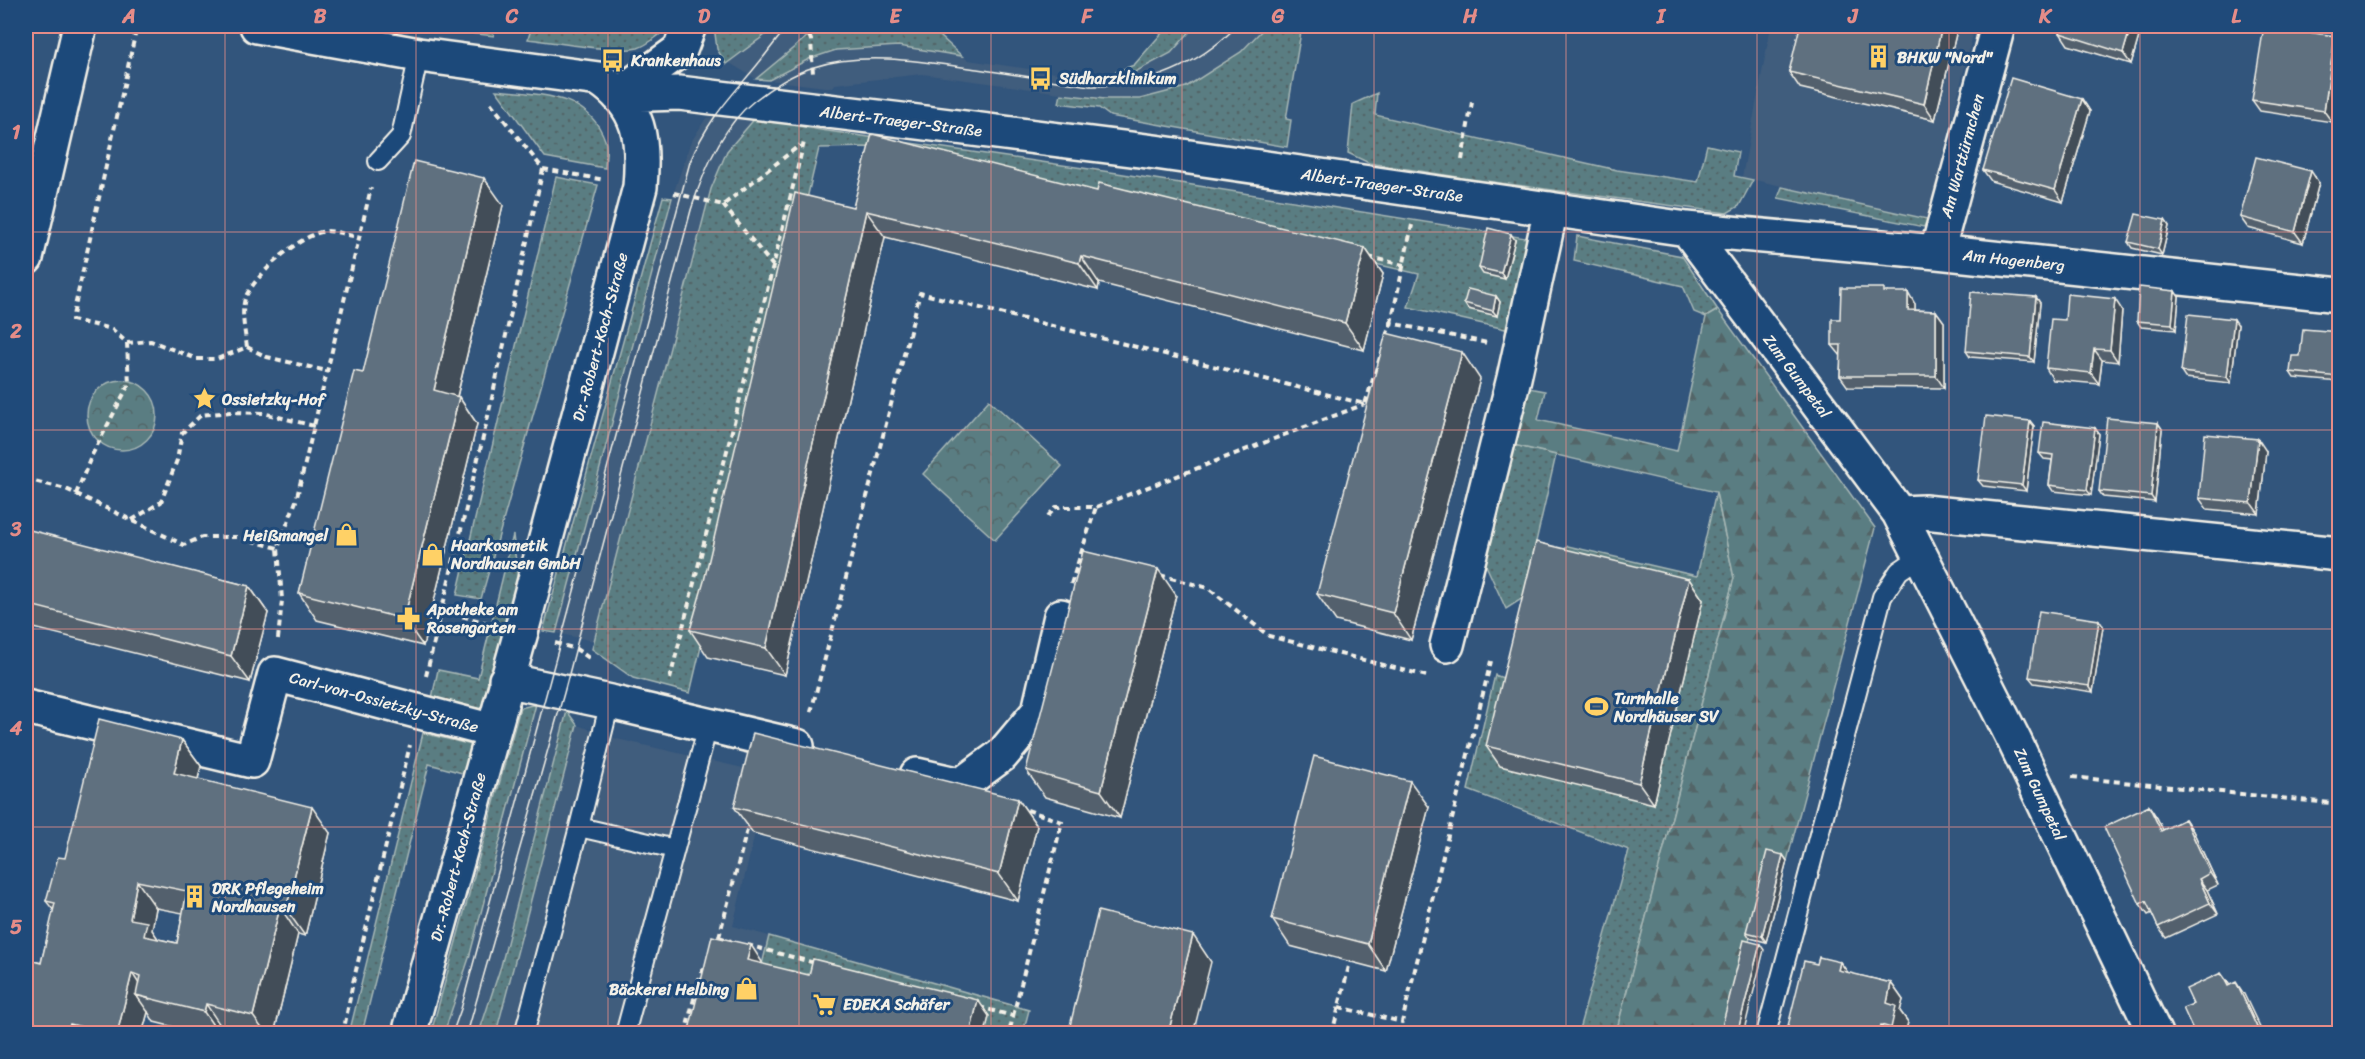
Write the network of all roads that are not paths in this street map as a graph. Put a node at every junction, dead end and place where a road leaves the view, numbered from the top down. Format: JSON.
{"nodes":[{"id":1,"x":80,"y":26,"type":"edge"},
{"id":2,"x":257,"y":26,"type":"edge"},
{"id":3,"x":689,"y":26,"type":"edge"},
{"id":4,"x":1998,"y":26,"type":"edge"},
{"id":5,"x":419,"y":55,"type":"junction"},
{"id":6,"x":618,"y":94,"type":"junction"},
{"id":7,"x":378,"y":161,"type":"road end"},
{"id":8,"x":1551,"y":209,"type":"junction"},
{"id":9,"x":1687,"y":229,"type":"junction"},
{"id":10,"x":1936,"y":252,"type":"junction"},
{"id":11,"x":26,"y":258,"type":"edge"},
{"id":12,"x":2338,"y":289,"type":"edge"},
{"id":13,"x":1899,"y":513,"type":"junction"},
{"id":14,"x":2340,"y":554,"type":"edge"},
{"id":15,"x":1921,"y":556,"type":"junction"},
{"id":16,"x":1061,"y":616,"type":"dead end"},
{"id":17,"x":1447,"y":645,"type":"road end"},
{"id":18,"x":506,"y":680,"type":"junction"},
{"id":19,"x":610,"y":702,"type":"junction"},
{"id":20,"x":26,"y":707,"type":"edge"},
{"id":21,"x":708,"y":726,"type":"junction"},
{"id":22,"x":493,"y":731,"type":"junction"},
{"id":23,"x":811,"y":750,"type":"edge"},
{"id":24,"x":884,"y":767,"type":"edge"},
{"id":25,"x":579,"y":827,"type":"junction"},
{"id":26,"x":675,"y":849,"type":"junction"},
{"id":27,"x":409,"y":1034,"type":"edge"},
{"id":28,"x":524,"y":1034,"type":"edge"},
{"id":29,"x":625,"y":1034,"type":"edge"},
{"id":30,"x":1766,"y":1034,"type":"edge"},
{"id":31,"x":2155,"y":1034,"type":"edge"}],
"edges":[{"from":1,"to":11,"type":"street"},
{"from":2,"to":5,"type":"street"},
{"from":3,"to":6,"type":"street"},
{"from":4,"to":10,"type":"street","name":"Am Warttürmchen"},
{"from":5,"to":6,"type":"street"},
{"from":5,"to":7,"type":"lane"},
{"from":6,"to":8,"type":"street","name":"Albert-Traeger-Straße"},
{"from":6,"to":18,"type":"street","name":"Dr.-Robert-Koch-Straße"},
{"from":8,"to":9,"type":"street","name":"Albert-Traeger-Straße"},
{"from":8,"to":17,"type":"street"},
{"from":9,"to":10,"type":"street","name":"Am Hagenberg"},
{"from":9,"to":13,"type":"street","name":"Zum Gumpetal"},
{"from":10,"to":12,"type":"street","name":"Am Hagenberg"},
{"from":13,"to":14,"type":"street"},
{"from":13,"to":15,"type":"street","name":"Zum Gumpetal"},
{"from":15,"to":30,"type":"lane"},
{"from":15,"to":31,"type":"street","name":"Zum Gumpetal"},
{"from":16,"to":24,"type":"street"},
{"from":18,"to":19,"type":"street"},
{"from":18,"to":22,"type":"street","name":"Dr.-Robert-Koch-Straße"},
{"from":19,"to":21,"type":"street"},
{"from":19,"to":25,"type":"lane"},
{"from":20,"to":22,"type":"street","name":"Carl-von-Ossietzky-Straße"},
{"from":21,"to":23,"type":"street"},
{"from":21,"to":26,"type":"lane"},
{"from":22,"to":27,"type":"street","name":"Dr.-Robert-Koch-Straße"},
{"from":25,"to":26,"type":"lane"},
{"from":25,"to":28,"type":"lane"},
{"from":26,"to":29,"type":"lane"}]}
